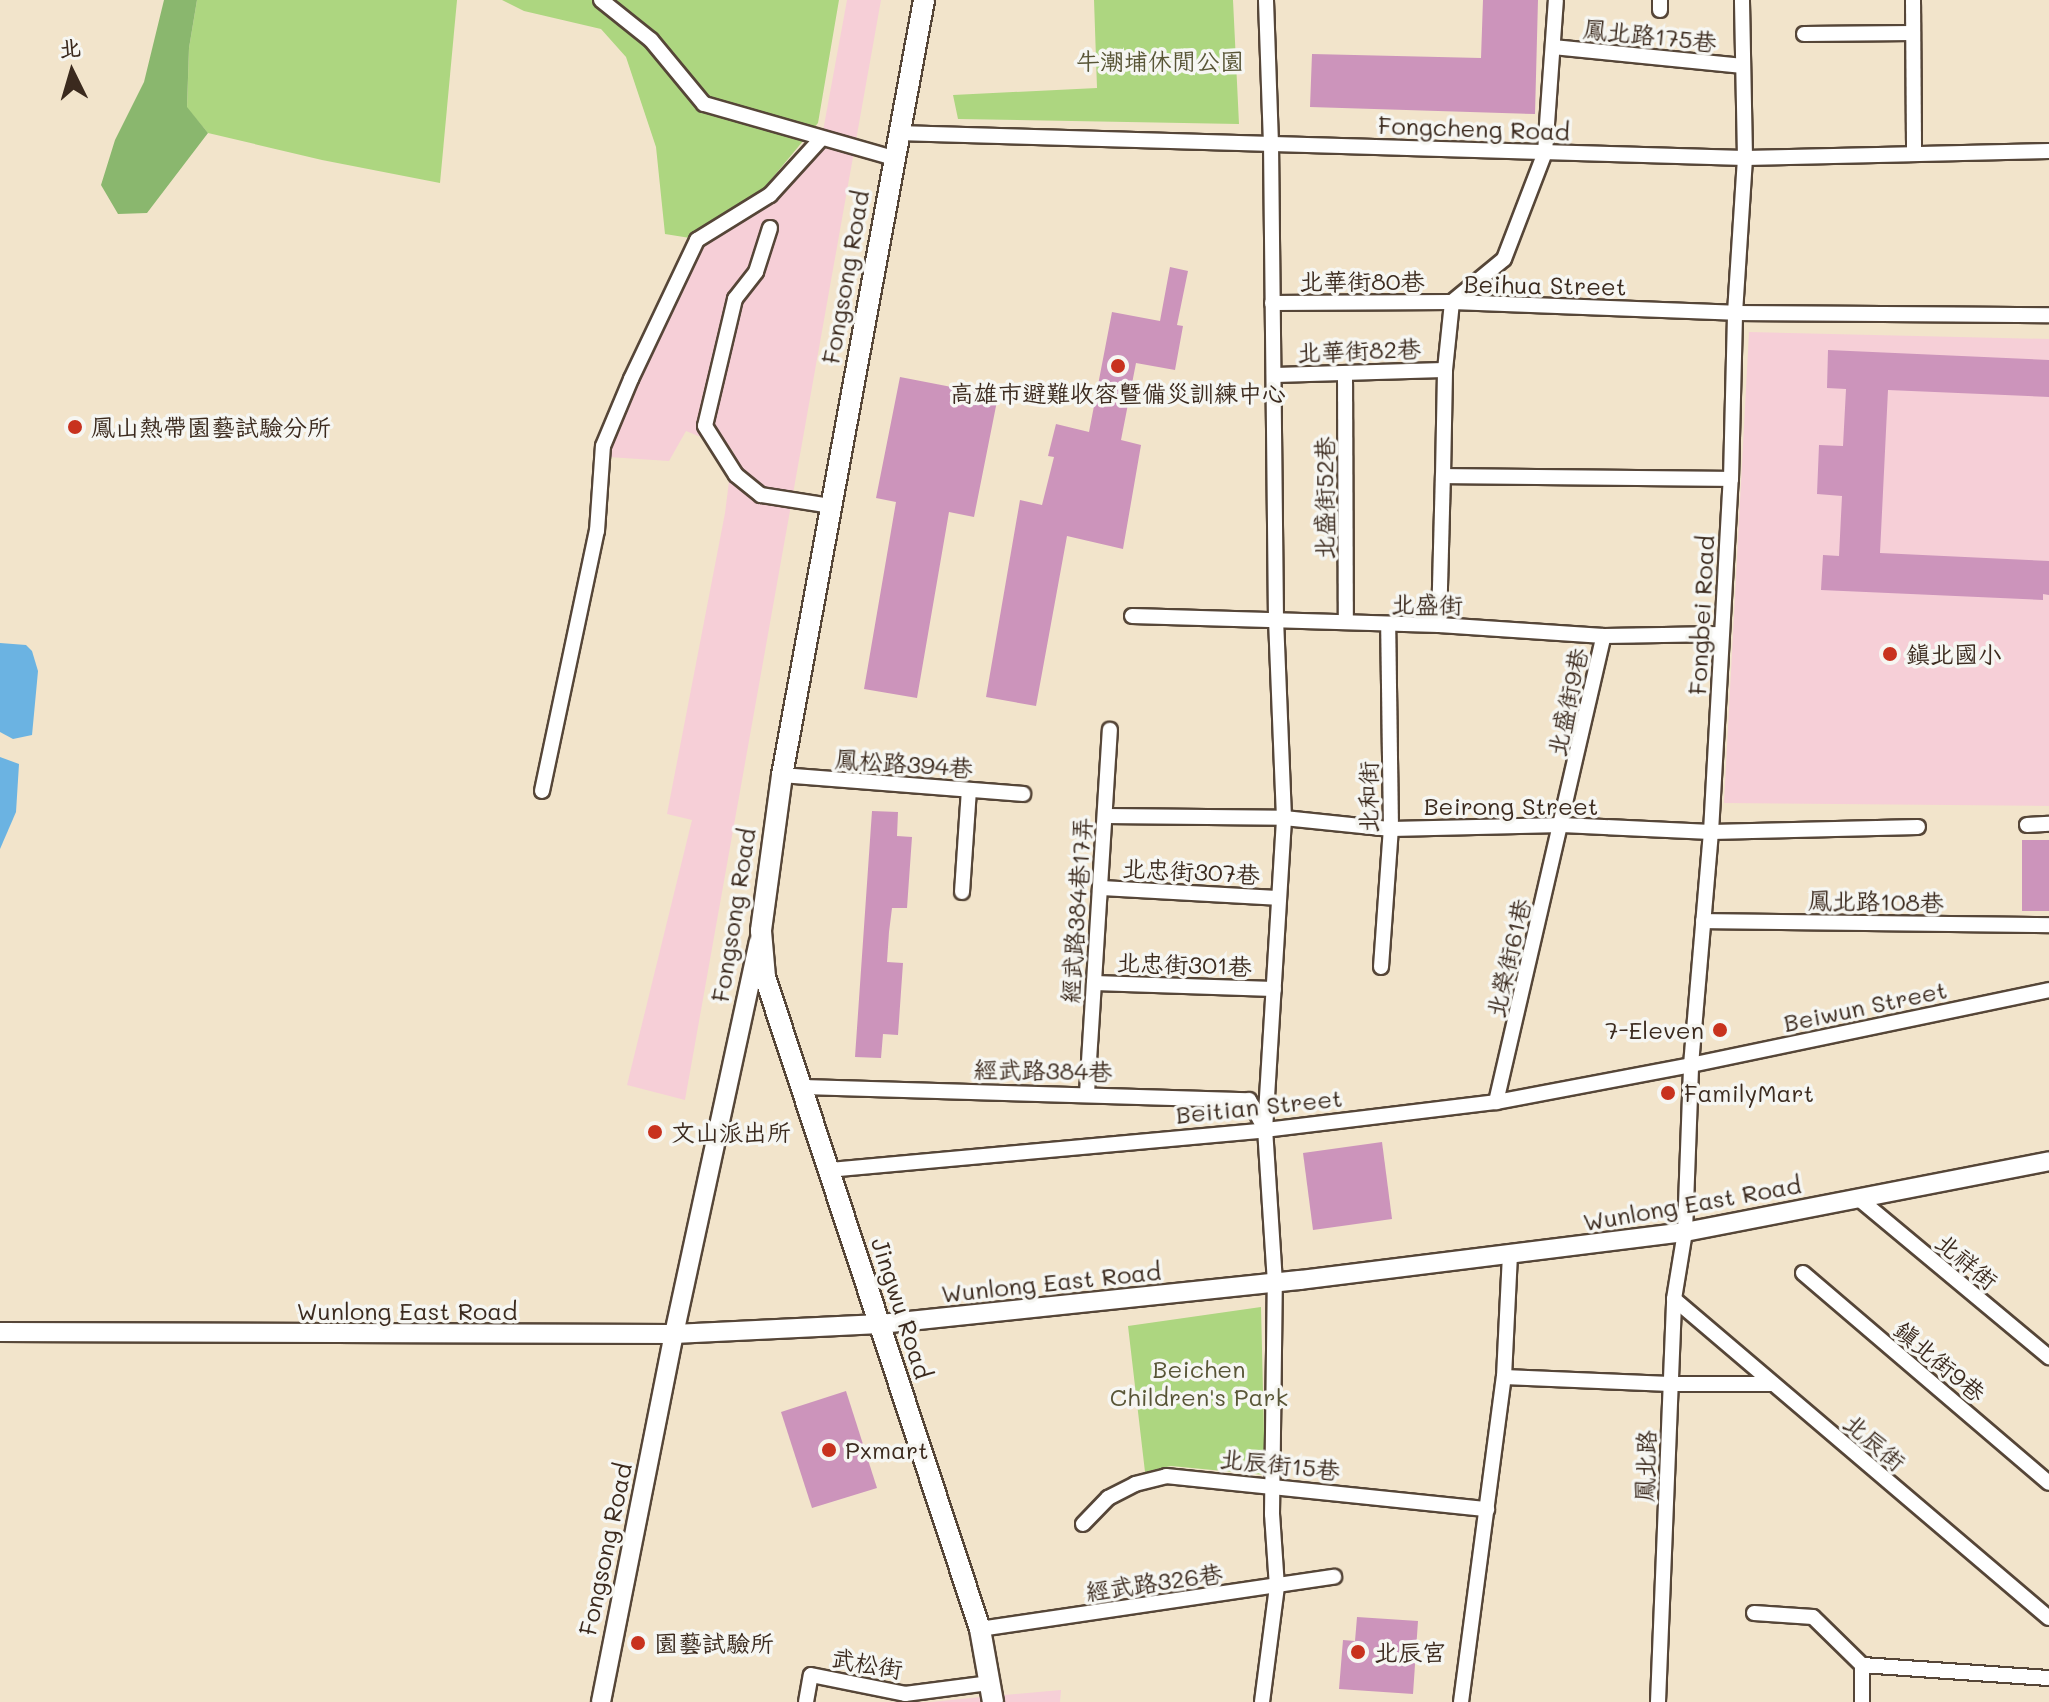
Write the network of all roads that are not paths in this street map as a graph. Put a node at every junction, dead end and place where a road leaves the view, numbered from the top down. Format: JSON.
{"nodes":[{"id":1,"x":601,"y":0,"type":"edge"},
{"id":2,"x":924,"y":0,"type":"edge"},
{"id":3,"x":1266,"y":0,"type":"edge"},
{"id":4,"x":1556,"y":0,"type":"edge"},
{"id":5,"x":1742,"y":0,"type":"edge"},
{"id":6,"x":1913,"y":0,"type":"edge"},
{"id":7,"x":1913,"y":33,"type":"junction"},
{"id":8,"x":1804,"y":34,"type":"dead end"},
{"id":9,"x":1553,"y":47,"type":"junction"},
{"id":10,"x":1743,"y":66,"type":"junction"},
{"id":11,"x":897,"y":133,"type":"junction"},
{"id":12,"x":821,"y":139,"type":"junction"},
{"id":13,"x":1271,"y":144,"type":"junction"},
{"id":14,"x":2049,"y":151,"type":"edge"},
{"id":15,"x":1545,"y":152,"type":"junction"},
{"id":16,"x":1914,"y":154,"type":"junction"},
{"id":17,"x":893,"y":158,"type":"junction"},
{"id":18,"x":1745,"y":158,"type":"junction"},
{"id":19,"x":770,"y":228,"type":"dead end"},
{"id":20,"x":1452,"y":302,"type":"junction"},
{"id":21,"x":1272,"y":303,"type":"junction"},
{"id":22,"x":1735,"y":313,"type":"junction"},
{"id":23,"x":2049,"y":315,"type":"edge"},
{"id":24,"x":1445,"y":370,"type":"junction"},
{"id":25,"x":1345,"y":373,"type":"junction"},
{"id":26,"x":1274,"y":375,"type":"junction"},
{"id":27,"x":1443,"y":476,"type":"junction"},
{"id":28,"x":1731,"y":479,"type":"junction"},
{"id":29,"x":831,"y":506,"type":"junction"},
{"id":30,"x":1132,"y":616,"type":"dead end"},
{"id":31,"x":1276,"y":620,"type":"junction"},
{"id":32,"x":1346,"y":622,"type":"junction"},
{"id":33,"x":1439,"y":625,"type":"junction"},
{"id":34,"x":1388,"y":626,"type":"junction"},
{"id":35,"x":1721,"y":634,"type":"junction"},
{"id":36,"x":1604,"y":636,"type":"junction"},
{"id":37,"x":1110,"y":730,"type":"dead end"},
{"id":38,"x":782,"y":775,"type":"junction"},
{"id":39,"x":969,"y":790,"type":"junction"},
{"id":40,"x":542,"y":791,"type":"dead end"},
{"id":41,"x":1023,"y":794,"type":"dead end"},
{"id":42,"x":1105,"y":816,"type":"junction"},
{"id":43,"x":1284,"y":818,"type":"junction"},
{"id":44,"x":2049,"y":824,"type":"edge"},
{"id":45,"x":1562,"y":825,"type":"junction"},
{"id":46,"x":2027,"y":825,"type":"dead end"},
{"id":47,"x":1918,"y":827,"type":"dead end"},
{"id":48,"x":1391,"y":829,"type":"junction"},
{"id":49,"x":1711,"y":832,"type":"junction"},
{"id":50,"x":1100,"y":888,"type":"junction"},
{"id":51,"x":962,"y":892,"type":"dead end"},
{"id":52,"x":1279,"y":898,"type":"junction"},
{"id":53,"x":1703,"y":921,"type":"junction"},
{"id":54,"x":2049,"y":925,"type":"edge"},
{"id":55,"x":761,"y":931,"type":"junction"},
{"id":56,"x":1381,"y":967,"type":"dead end"},
{"id":57,"x":1094,"y":983,"type":"junction"},
{"id":58,"x":1274,"y":989,"type":"junction"},
{"id":59,"x":2049,"y":990,"type":"edge"},
{"id":60,"x":1691,"y":1065,"type":"junction"},
{"id":61,"x":802,"y":1087,"type":"junction"},
{"id":62,"x":1087,"y":1093,"type":"junction"},
{"id":63,"x":1496,"y":1102,"type":"junction"},
{"id":64,"x":1265,"y":1130,"type":"junction"},
{"id":65,"x":2049,"y":1161,"type":"edge"},
{"id":66,"x":829,"y":1170,"type":"junction"},
{"id":67,"x":1858,"y":1198,"type":"junction"},
{"id":68,"x":1685,"y":1232,"type":"junction"},
{"id":69,"x":1510,"y":1256,"type":"junction"},
{"id":70,"x":1803,"y":1273,"type":"dead end"},
{"id":71,"x":1275,"y":1283,"type":"junction"},
{"id":72,"x":1674,"y":1299,"type":"junction"},
{"id":73,"x":880,"y":1324,"type":"junction"},
{"id":74,"x":0,"y":1332,"type":"edge"},
{"id":75,"x":674,"y":1334,"type":"junction"},
{"id":76,"x":2049,"y":1357,"type":"edge"},
{"id":77,"x":1504,"y":1377,"type":"junction"},
{"id":78,"x":1670,"y":1384,"type":"junction"},
{"id":79,"x":1773,"y":1384,"type":"junction"},
{"id":80,"x":2049,"y":1483,"type":"edge"},
{"id":81,"x":1272,"y":1485,"type":"junction"},
{"id":82,"x":1487,"y":1509,"type":"junction"},
{"id":83,"x":1083,"y":1524,"type":"dead end"},
{"id":84,"x":1334,"y":1577,"type":"dead end"},
{"id":85,"x":1277,"y":1587,"type":"junction"},
{"id":86,"x":1754,"y":1613,"type":"dead end"},
{"id":87,"x":2049,"y":1618,"type":"edge"},
{"id":88,"x":980,"y":1629,"type":"junction"},
{"id":89,"x":1862,"y":1665,"type":"junction"},
{"id":90,"x":2049,"y":1678,"type":"edge"},
{"id":91,"x":991,"y":1693,"type":"edge"},
{"id":92,"x":601,"y":1702,"type":"edge"},
{"id":93,"x":806,"y":1702,"type":"edge"},
{"id":94,"x":1262,"y":1702,"type":"edge"},
{"id":95,"x":1461,"y":1702,"type":"edge"},
{"id":96,"x":1658,"y":1702,"type":"edge"},
{"id":97,"x":1862,"y":1702,"type":"edge"}],
"edges":[{"from":1,"to":12,"type":"street"},
{"from":2,"to":11,"type":"main road","name":"Fongsong Road"},
{"from":3,"to":13,"type":"street"},
{"from":4,"to":9,"type":"street"},
{"from":5,"to":10,"type":"street","name":"Fongbei Road"},
{"from":6,"to":7,"type":"street"},
{"from":7,"to":8,"type":"street"},
{"from":7,"to":16,"type":"street"},
{"from":9,"to":10,"type":"street","name":"鳳北路175巷"},
{"from":9,"to":15,"type":"street"},
{"from":10,"to":18,"type":"street","name":"Fongbei Road"},
{"from":11,"to":13,"type":"street","name":"Fongcheng Road"},
{"from":11,"to":17,"type":"main road","name":"Fongsong Road"},
{"from":12,"to":17,"type":"street"},
{"from":12,"to":40,"type":"street"},
{"from":13,"to":15,"type":"street","name":"Fongcheng Road"},
{"from":13,"to":21,"type":"street"},
{"from":14,"to":16,"type":"street","name":"Fongcheng Road"},
{"from":15,"to":18,"type":"street","name":"Fongcheng Road"},
{"from":15,"to":20,"type":"street"},
{"from":16,"to":18,"type":"street","name":"Fongcheng Road"},
{"from":17,"to":29,"type":"main road","name":"Fongsong Road"},
{"from":18,"to":22,"type":"street","name":"Fongbei Road"},
{"from":19,"to":29,"type":"street"},
{"from":20,"to":21,"type":"street","name":"北華街80巷"},
{"from":20,"to":22,"type":"street","name":"Beihua Street"},
{"from":20,"to":24,"type":"street","name":"Beihua Street"},
{"from":21,"to":26,"type":"street"},
{"from":22,"to":23,"type":"street","name":"Beihua Street"},
{"from":22,"to":28,"type":"street","name":"Fongbei Road"},
{"from":24,"to":25,"type":"street","name":"北華街82巷"},
{"from":24,"to":27,"type":"street","name":"Beihua Street"},
{"from":25,"to":26,"type":"street","name":"北華街82巷"},
{"from":25,"to":32,"type":"street","name":"北盛街52巷"},
{"from":26,"to":31,"type":"street"},
{"from":27,"to":28,"type":"street"},
{"from":27,"to":33,"type":"street","name":"Beihua Street"},
{"from":28,"to":35,"type":"street","name":"Fongbei Road"},
{"from":29,"to":38,"type":"main road","name":"Fongsong Road"},
{"from":30,"to":31,"type":"street","name":"北盛街"},
{"from":31,"to":32,"type":"street","name":"北盛街"},
{"from":31,"to":43,"type":"street"},
{"from":32,"to":34,"type":"street","name":"北盛街"},
{"from":33,"to":34,"type":"street","name":"北盛街"},
{"from":33,"to":36,"type":"street","name":"北盛街"},
{"from":34,"to":48,"type":"street","name":"北和街"},
{"from":35,"to":36,"type":"street","name":"北盛街"},
{"from":35,"to":49,"type":"street","name":"Fongbei Road"},
{"from":36,"to":45,"type":"street","name":"北盛街9巷"},
{"from":37,"to":42,"type":"street","name":"經武路384巷17弄"},
{"from":38,"to":39,"type":"street","name":"鳳松路394巷"},
{"from":38,"to":55,"type":"main road","name":"Fongsong Road"},
{"from":39,"to":41,"type":"street","name":"鳳松路394巷"},
{"from":39,"to":51,"type":"street"},
{"from":42,"to":43,"type":"street","name":"Beirong Street"},
{"from":42,"to":50,"type":"street","name":"經武路384巷17弄"},
{"from":43,"to":48,"type":"street","name":"Beirong Street"},
{"from":43,"to":52,"type":"street"},
{"from":44,"to":46,"type":"street"},
{"from":45,"to":48,"type":"street","name":"Beirong Street"},
{"from":45,"to":49,"type":"street","name":"Beirong Street"},
{"from":45,"to":63,"type":"street","name":"北榮街61巷"},
{"from":47,"to":49,"type":"street","name":"Beirong Street"},
{"from":48,"to":56,"type":"street","name":"北和街"},
{"from":49,"to":53,"type":"street","name":"Fongbei Road"},
{"from":50,"to":52,"type":"street","name":"北忠街307巷"},
{"from":50,"to":57,"type":"street","name":"經武路384巷17弄"},
{"from":52,"to":58,"type":"street"},
{"from":53,"to":54,"type":"street","name":"鳳北路108巷"},
{"from":53,"to":60,"type":"street","name":"Fongbei Road"},
{"from":55,"to":61,"type":"main road","name":"Jingwu Road"},
{"from":55,"to":75,"type":"street","name":"Fongsong Road"},
{"from":57,"to":58,"type":"street","name":"北忠街301巷"},
{"from":57,"to":62,"type":"street","name":"經武路384巷17弄"},
{"from":58,"to":64,"type":"street"},
{"from":59,"to":60,"type":"street","name":"Beiwun Street"},
{"from":60,"to":63,"type":"street","name":"Beitian Street"},
{"from":60,"to":68,"type":"street","name":"Fongbei Road"},
{"from":61,"to":62,"type":"street","name":"經武路384巷"},
{"from":61,"to":66,"type":"main road","name":"Jingwu Road"},
{"from":62,"to":64,"type":"street","name":"經武路384巷"},
{"from":63,"to":64,"type":"street","name":"Beitian Street"},
{"from":64,"to":66,"type":"street","name":"Beitian Street"},
{"from":64,"to":71,"type":"street"},
{"from":65,"to":67,"type":"street","name":"Wunlong East Road"},
{"from":66,"to":73,"type":"main road","name":"Jingwu Road"},
{"from":67,"to":68,"type":"street","name":"Wunlong East Road"},
{"from":67,"to":76,"type":"street","name":"北祥街"},
{"from":68,"to":69,"type":"street","name":"Wunlong East Road"},
{"from":68,"to":72,"type":"street","name":"鳳北路"},
{"from":69,"to":71,"type":"street","name":"Wunlong East Road"},
{"from":69,"to":77,"type":"street"},
{"from":70,"to":80,"type":"street","name":"鎮北街9巷"},
{"from":71,"to":73,"type":"street","name":"Wunlong East Road"},
{"from":71,"to":81,"type":"street"},
{"from":72,"to":78,"type":"street","name":"鳳北路"},
{"from":72,"to":79,"type":"street","name":"北辰街"},
{"from":73,"to":75,"type":"street","name":"Wunlong East Road"},
{"from":73,"to":88,"type":"main road","name":"Jingwu Road"},
{"from":74,"to":75,"type":"street","name":"Wunlong East Road"},
{"from":75,"to":92,"type":"street","name":"Fongsong Road"},
{"from":77,"to":78,"type":"street"},
{"from":77,"to":82,"type":"street"},
{"from":78,"to":79,"type":"street"},
{"from":78,"to":96,"type":"street","name":"鳳北路"},
{"from":79,"to":87,"type":"street","name":"北辰街"},
{"from":81,"to":82,"type":"street","name":"北辰街15巷"},
{"from":81,"to":83,"type":"street","name":"北辰街15巷"},
{"from":81,"to":85,"type":"street"},
{"from":82,"to":95,"type":"street"},
{"from":84,"to":85,"type":"street","name":"經武路326巷"},
{"from":85,"to":88,"type":"street","name":"經武路326巷"},
{"from":85,"to":94,"type":"street"},
{"from":86,"to":89,"type":"street"},
{"from":88,"to":91,"type":"main road","name":"Jingwu Road"},
{"from":89,"to":90,"type":"street"},
{"from":89,"to":97,"type":"street"},
{"from":91,"to":93,"type":"street","name":"武松街"}]}
